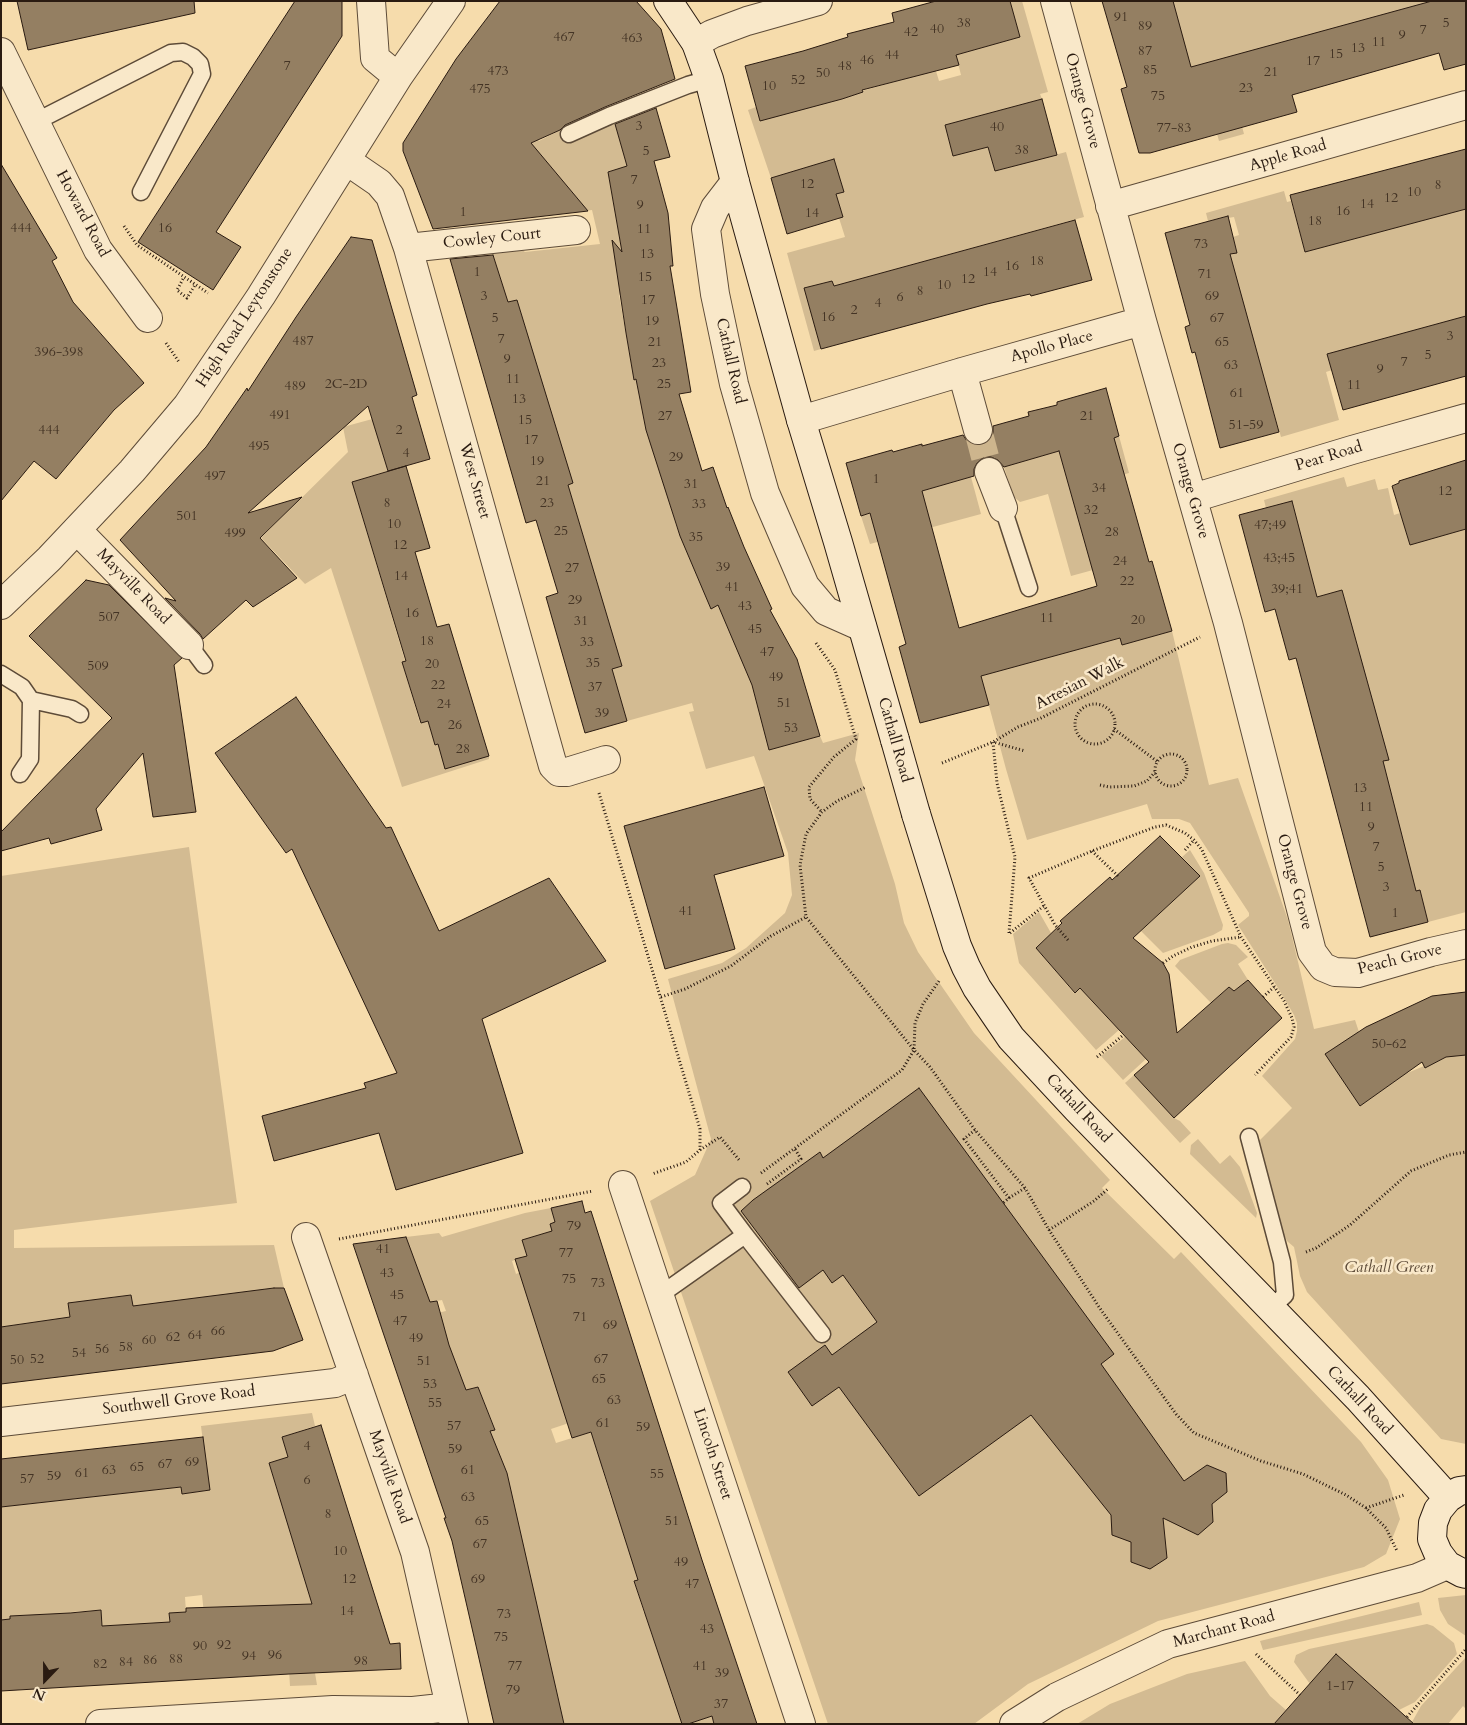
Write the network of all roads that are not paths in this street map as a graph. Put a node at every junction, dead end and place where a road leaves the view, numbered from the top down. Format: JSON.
{"nodes":[{"id":1,"x":371,"y":1,"type":"edge"},
{"id":2,"x":451,"y":1,"type":"edge"},
{"id":3,"x":668,"y":1,"type":"edge"},
{"id":4,"x":818,"y":1,"type":"edge"},
{"id":5,"x":1055,"y":1,"type":"edge"},
{"id":6,"x":696,"y":43,"type":"junction"},
{"id":7,"x":1,"y":52,"type":"edge"},
{"id":8,"x":398,"y":77,"type":"junction"},
{"id":9,"x":709,"y":79,"type":"junction"},
{"id":10,"x":1466,"y":105,"type":"edge"},
{"id":11,"x":35,"y":122,"type":"junction"},
{"id":12,"x":569,"y":134,"type":"dead end"},
{"id":13,"x":347,"y":160,"type":"junction"},
{"id":14,"x":735,"y":182,"type":"junction"},
{"id":15,"x":141,"y":192,"type":"dead end"},
{"id":16,"x":1110,"y":206,"type":"junction"},
{"id":17,"x":576,"y":230,"type":"dead end"},
{"id":18,"x":408,"y":248,"type":"junction"},
{"id":19,"x":148,"y":318,"type":"road end"},
{"id":20,"x":1142,"y":321,"type":"junction"},
{"id":21,"x":962,"y":372,"type":"junction"},
{"id":22,"x":1466,"y":418,"type":"edge"},
{"id":23,"x":801,"y":420,"type":"junction"},
{"id":24,"x":978,"y":430,"type":"tunnel mouth"},
{"id":25,"x":988,"y":472,"type":"tunnel mouth"},
{"id":26,"x":1193,"y":498,"type":"junction"},
{"id":27,"x":1003,"y":508,"type":"joint"},
{"id":28,"x":77,"y":530,"type":"junction"},
{"id":29,"x":1029,"y":588,"type":"dead end"},
{"id":30,"x":1,"y":605,"type":"edge"},
{"id":31,"x":862,"y":628,"type":"junction"},
{"id":32,"x":197,"y":655,"type":"dead end"},
{"id":33,"x":1,"y":674,"type":"edge"},
{"id":34,"x":31,"y":700,"type":"junction"},
{"id":35,"x":80,"y":714,"type":"dead end"},
{"id":36,"x":598,"y":762,"type":"road end"},
{"id":37,"x":20,"y":774,"type":"dead end"},
{"id":38,"x":1466,"y":944,"type":"edge"},
{"id":39,"x":1335,"y":972,"type":"joint"},
{"id":40,"x":1249,"y":1138,"type":"dead end"},
{"id":41,"x":623,"y":1185,"type":"road end"},
{"id":42,"x":742,"y":1187,"type":"dead end"},
{"id":43,"x":746,"y":1235,"type":"junction"},
{"id":44,"x":307,"y":1241,"type":"road end"},
{"id":45,"x":660,"y":1295,"type":"junction"},
{"id":46,"x":1270,"y":1309,"type":"junction"},
{"id":47,"x":822,"y":1334,"type":"dead end"},
{"id":48,"x":354,"y":1375,"type":"junction"},
{"id":49,"x":1,"y":1422,"type":"edge"},
{"id":50,"x":1457,"y":1494,"type":"edge"},
{"id":51,"x":1456,"y":1569,"type":"edge"},
{"id":52,"x":452,"y":1715,"type":"edge"},
{"id":53,"x":100,"y":1724,"type":"edge"},
{"id":54,"x":800,"y":1724,"type":"edge"},
{"id":55,"x":1014,"y":1724,"type":"edge"}],
"edges":[{"from":1,"to":8,"type":"street"},
{"from":2,"to":8,"type":"street","name":"High Road Leytonstone"},
{"from":3,"to":6,"type":"street","name":"Cathall Road"},
{"from":4,"to":6,"type":"street"},
{"from":5,"to":16,"type":"street","name":"Orange Grove"},
{"from":6,"to":9,"type":"street","name":"Cathall Road"},
{"from":7,"to":11,"type":"street","name":"Howard Road"},
{"from":8,"to":13,"type":"street","name":"High Road Leytonstone"},
{"from":9,"to":12,"type":"lane"},
{"from":9,"to":14,"type":"street","name":"Cathall Road"},
{"from":10,"to":16,"type":"street","name":"Apple Road"},
{"from":11,"to":15,"type":"lane"},
{"from":11,"to":19,"type":"street","name":"Howard Road"},
{"from":13,"to":18,"type":"street","name":"West Street"},
{"from":13,"to":28,"type":"street","name":"High Road Leytonstone"},
{"from":14,"to":23,"type":"street","name":"Cathall Road"},
{"from":14,"to":31,"type":"street","name":"Cathall Road"},
{"from":16,"to":20,"type":"street","name":"Orange Grove"},
{"from":17,"to":18,"type":"street","name":"Cowley Court"},
{"from":18,"to":36,"type":"street","name":"West Street"},
{"from":20,"to":21,"type":"street","name":"Apollo Place"},
{"from":20,"to":26,"type":"street","name":"Orange Grove"},
{"from":21,"to":23,"type":"street","name":"Apollo Place"},
{"from":21,"to":24,"type":"street"},
{"from":22,"to":26,"type":"street","name":"Pear Road"},
{"from":23,"to":31,"type":"street","name":"Cathall Road"},
{"from":25,"to":27,"type":"street"},
{"from":26,"to":39,"type":"street","name":"Orange Grove"},
{"from":27,"to":29,"type":"lane"},
{"from":28,"to":30,"type":"street","name":"High Road Leytonstone"},
{"from":28,"to":32,"type":"street","name":"Mayville Road"},
{"from":31,"to":46,"type":"street","name":"Cathall Road","bridge":true},
{"from":33,"to":34,"type":"lane"},
{"from":34,"to":35,"type":"lane"},
{"from":34,"to":37,"type":"lane"},
{"from":38,"to":39,"type":"street","name":"Peach Grove"},
{"from":40,"to":46,"type":"lane"},
{"from":41,"to":45,"type":"street","name":"Lincoln Street"},
{"from":42,"to":43,"type":"lane"},
{"from":43,"to":45,"type":"lane"},
{"from":43,"to":47,"type":"lane"},
{"from":44,"to":48,"type":"street","name":"Mayville Road"},
{"from":45,"to":54,"type":"street","name":"Lincoln Street"},
{"from":46,"to":50,"type":"street","name":"Cathall Road"},
{"from":48,"to":49,"type":"street","name":"Southwell Grove Road"},
{"from":48,"to":52,"type":"street","name":"Mayville Road"},
{"from":50,"to":51,"type":"street","name":"Cathall Road"},
{"from":51,"to":55,"type":"street","name":"Marchant Road"},
{"from":52,"to":53,"type":"street"}]}
